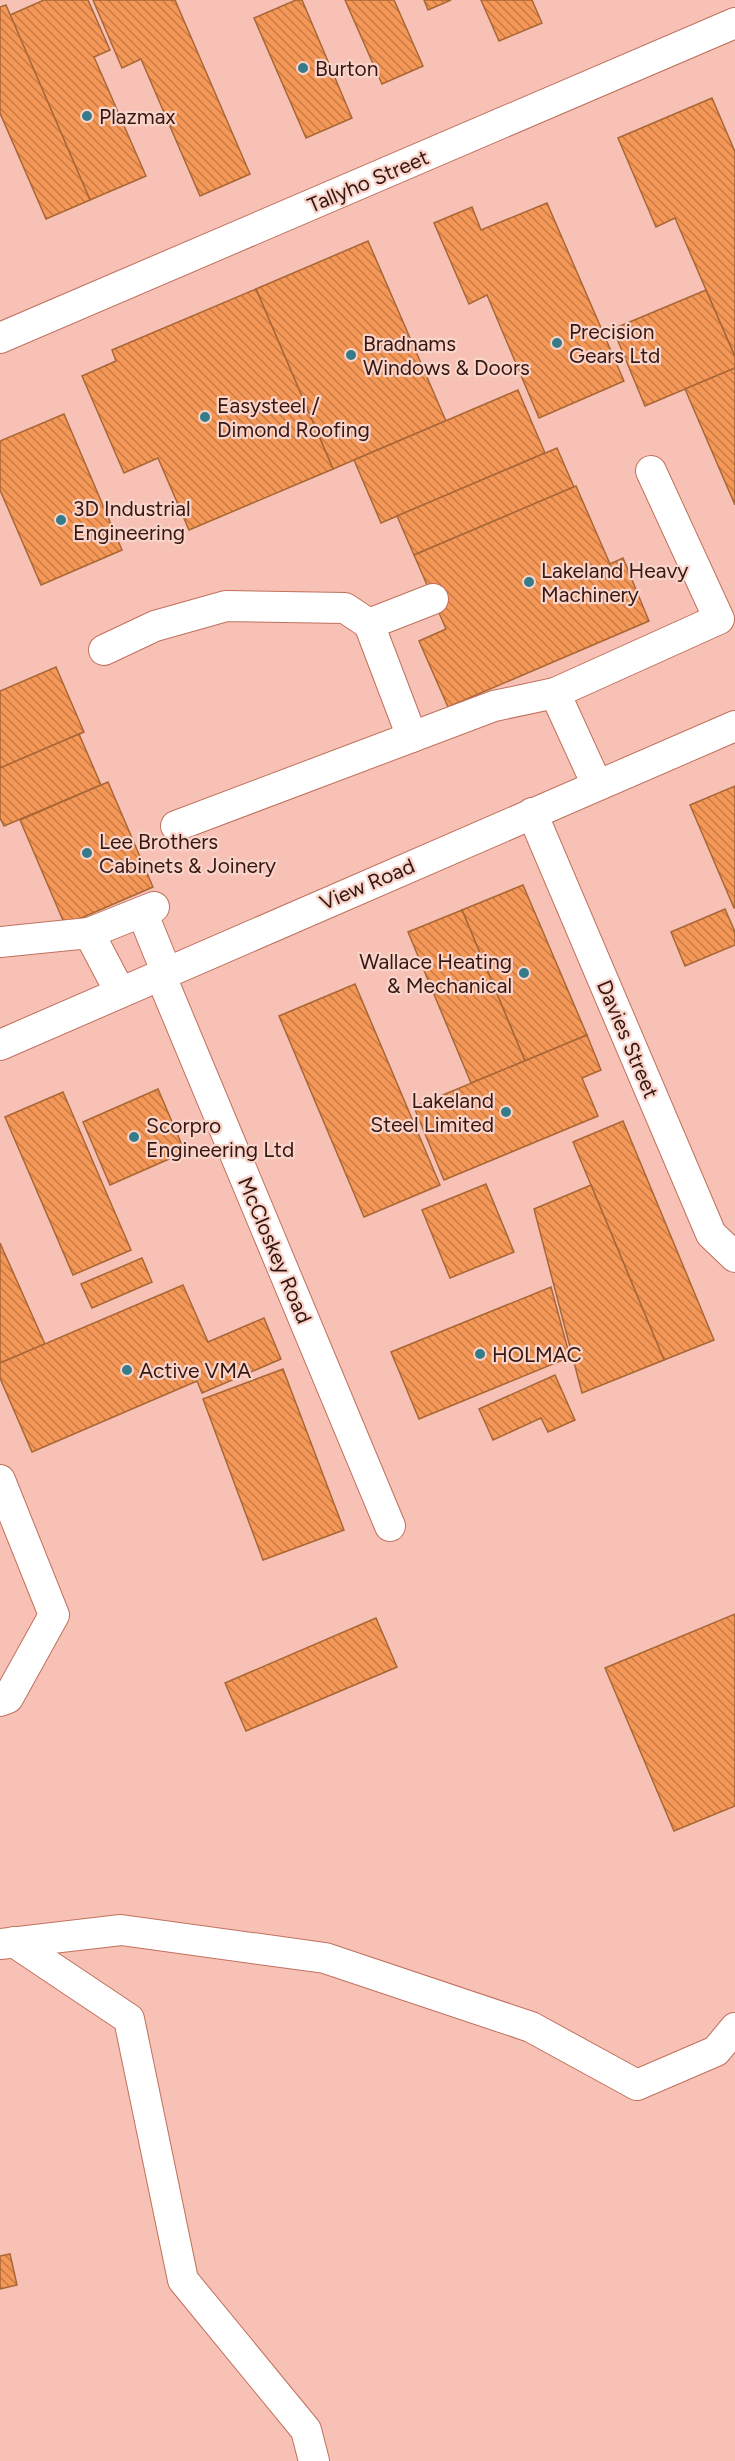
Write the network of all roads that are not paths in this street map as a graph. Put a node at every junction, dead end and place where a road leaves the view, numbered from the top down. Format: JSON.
{"nodes":[{"id":1,"x":735,"y":23,"type":"edge"},
{"id":2,"x":0,"y":338,"type":"edge"},
{"id":3,"x":651,"y":471,"type":"dead end"},
{"id":4,"x":432,"y":599,"type":"dead end"},
{"id":5,"x":369,"y":624,"type":"junction"},
{"id":6,"x":104,"y":650,"type":"dead end"},
{"id":7,"x":555,"y":693,"type":"junction"},
{"id":8,"x":735,"y":726,"type":"edge"},
{"id":9,"x":412,"y":736,"type":"junction"},
{"id":10,"x":597,"y":785,"type":"junction"},
{"id":11,"x":532,"y":813,"type":"junction"},
{"id":12,"x":176,"y":826,"type":"dead end"},
{"id":13,"x":89,"y":933,"type":"junction"},
{"id":14,"x":0,"y":942,"type":"edge"},
{"id":15,"x":163,"y":973,"type":"junction"},
{"id":16,"x":120,"y":992,"type":"junction"},
{"id":17,"x":0,"y":1045,"type":"edge"},
{"id":18,"x":735,"y":1257,"type":"edge"},
{"id":19,"x":0,"y":1480,"type":"edge"},
{"id":20,"x":390,"y":1526,"type":"dead end"},
{"id":21,"x":0,"y":1701,"type":"edge"},
{"id":22,"x":7,"y":1943,"type":"edge"},
{"id":23,"x":735,"y":2028,"type":"edge"},
{"id":24,"x":314,"y":2461,"type":"edge"}],
"edges":[{"from":1,"to":2,"type":"street","name":"Tallyho Street"},
{"from":3,"to":7,"type":"street"},
{"from":4,"to":5,"type":"street"},
{"from":5,"to":6,"type":"street"},
{"from":5,"to":9,"type":"street"},
{"from":7,"to":9,"type":"street"},
{"from":7,"to":10,"type":"street"},
{"from":8,"to":10,"type":"street","name":"View Road"},
{"from":9,"to":12,"type":"street"},
{"from":10,"to":11,"type":"street","name":"View Road"},
{"from":11,"to":15,"type":"street","name":"View Road"},
{"from":11,"to":18,"type":"street","name":"Davies Street"},
{"from":13,"to":14,"type":"street"},
{"from":13,"to":15,"type":"street","name":"McCloskey Road"},
{"from":13,"to":16,"type":"street"},
{"from":15,"to":16,"type":"street","name":"View Road"},
{"from":15,"to":20,"type":"street","name":"McCloskey Road"},
{"from":16,"to":17,"type":"street","name":"View Road"},
{"from":19,"to":21,"type":"street"},
{"from":22,"to":23,"type":"street"},
{"from":22,"to":24,"type":"street"}]}
